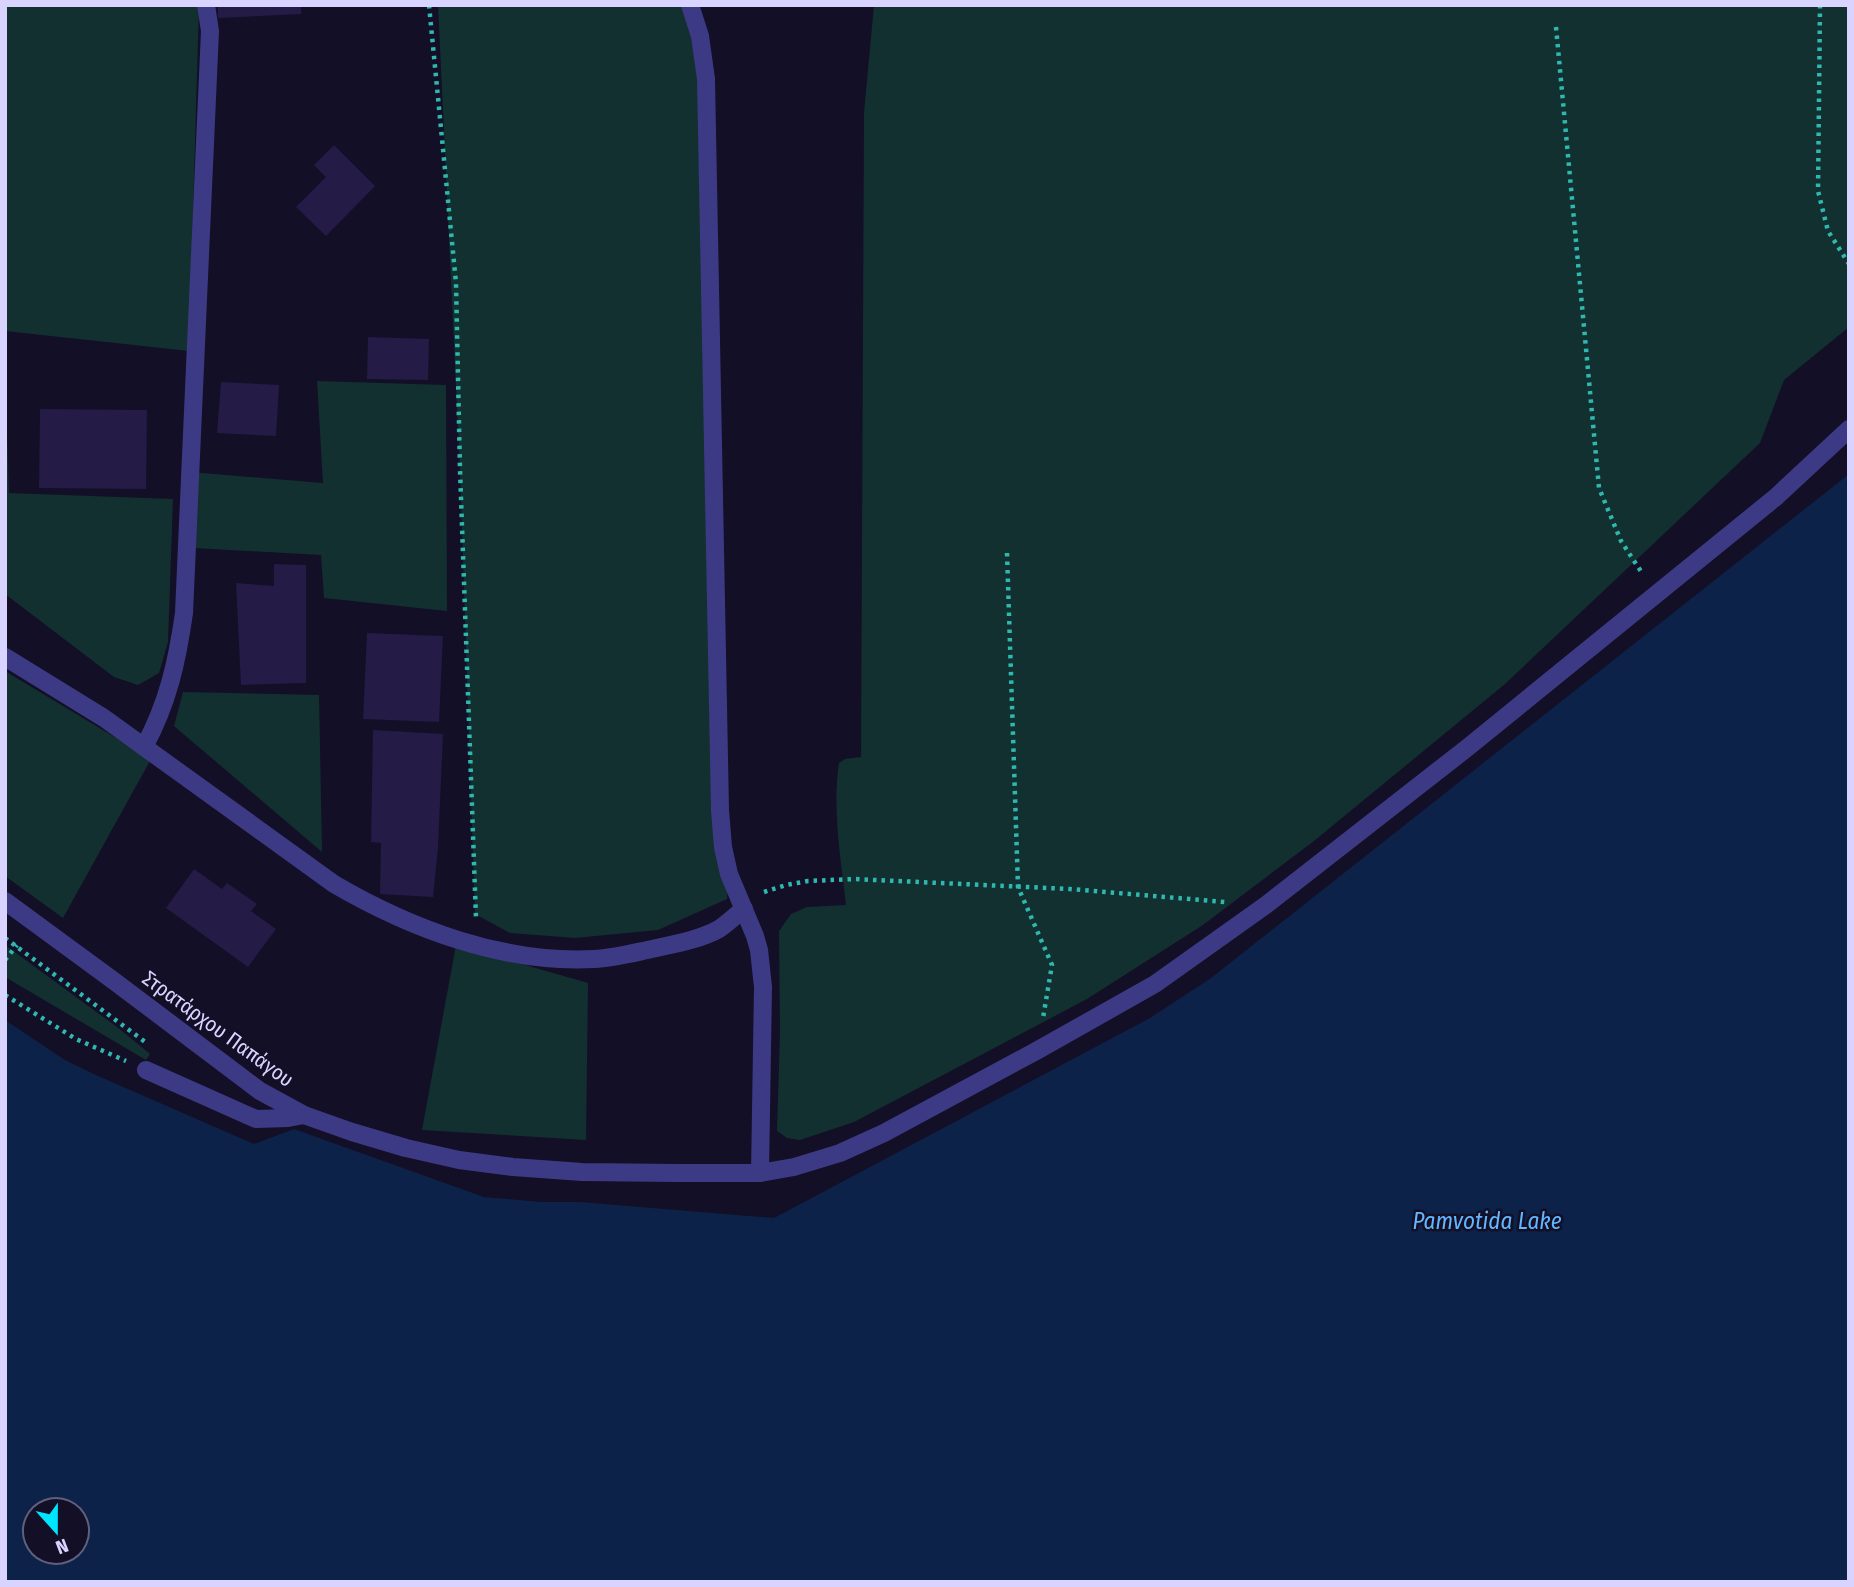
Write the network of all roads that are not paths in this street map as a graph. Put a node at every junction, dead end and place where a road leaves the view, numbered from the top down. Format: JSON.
{"nodes":[{"id":1,"x":205,"y":5,"type":"edge"},
{"id":2,"x":690,"y":5,"type":"edge"},
{"id":3,"x":1849,"y":429,"type":"edge"},
{"id":4,"x":5,"y":657,"type":"edge"},
{"id":5,"x":144,"y":747,"type":"junction"},
{"id":6,"x":5,"y":901,"type":"edge"},
{"id":7,"x":744,"y":909,"type":"junction"},
{"id":8,"x":146,"y":1070,"type":"road end"},
{"id":9,"x":304,"y":1115,"type":"junction"},
{"id":10,"x":760,"y":1173,"type":"junction"}],
"edges":[{"from":1,"to":5,"type":"street"},
{"from":2,"to":7,"type":"street"},
{"from":3,"to":10,"type":"street","name":"Στρατάρχου Παπάγου"},
{"from":4,"to":5,"type":"street"},
{"from":5,"to":7,"type":"street"},
{"from":6,"to":9,"type":"street","name":"Στρατάρχου Παπάγου"},
{"from":7,"to":10,"type":"street"},
{"from":8,"to":9,"type":"street"},
{"from":9,"to":10,"type":"street","name":"Στρατάρχου Παπάγου"}]}
